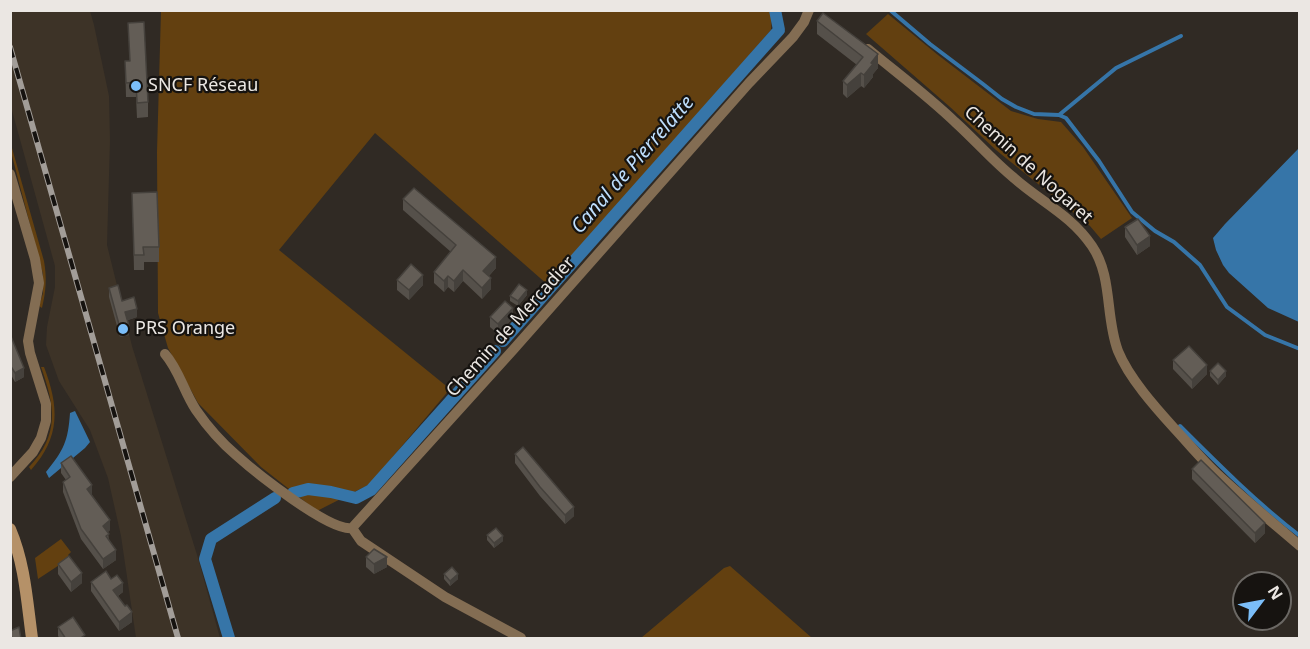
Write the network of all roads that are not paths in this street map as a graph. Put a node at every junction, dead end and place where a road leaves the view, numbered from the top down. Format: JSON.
{"nodes":[{"id":1,"x":808,"y":10,"type":"edge"},
{"id":2,"x":861,"y":43,"type":"edge"},
{"id":3,"x":10,"y":174,"type":"edge"},
{"id":4,"x":165,"y":354,"type":"dead end"},
{"id":5,"x":16,"y":467,"type":"edge"},
{"id":6,"x":10,"y":477,"type":"edge"},
{"id":7,"x":352,"y":528,"type":"junction"},
{"id":8,"x":11,"y":532,"type":"edge"},
{"id":9,"x":1299,"y":546,"type":"edge"},
{"id":10,"x":32,"y":639,"type":"edge"},
{"id":11,"x":521,"y":639,"type":"edge"}],
"edges":[{"from":1,"to":7,"type":"street","name":"Chemin de Mercadier"},
{"from":2,"to":9,"type":"street","name":"Chemin de Nogaret"},
{"from":3,"to":5,"type":"street"},
{"from":4,"to":7,"type":"street"},
{"from":5,"to":6,"type":"street"},
{"from":7,"to":11,"type":"street"},
{"from":8,"to":10,"type":"street"}]}
